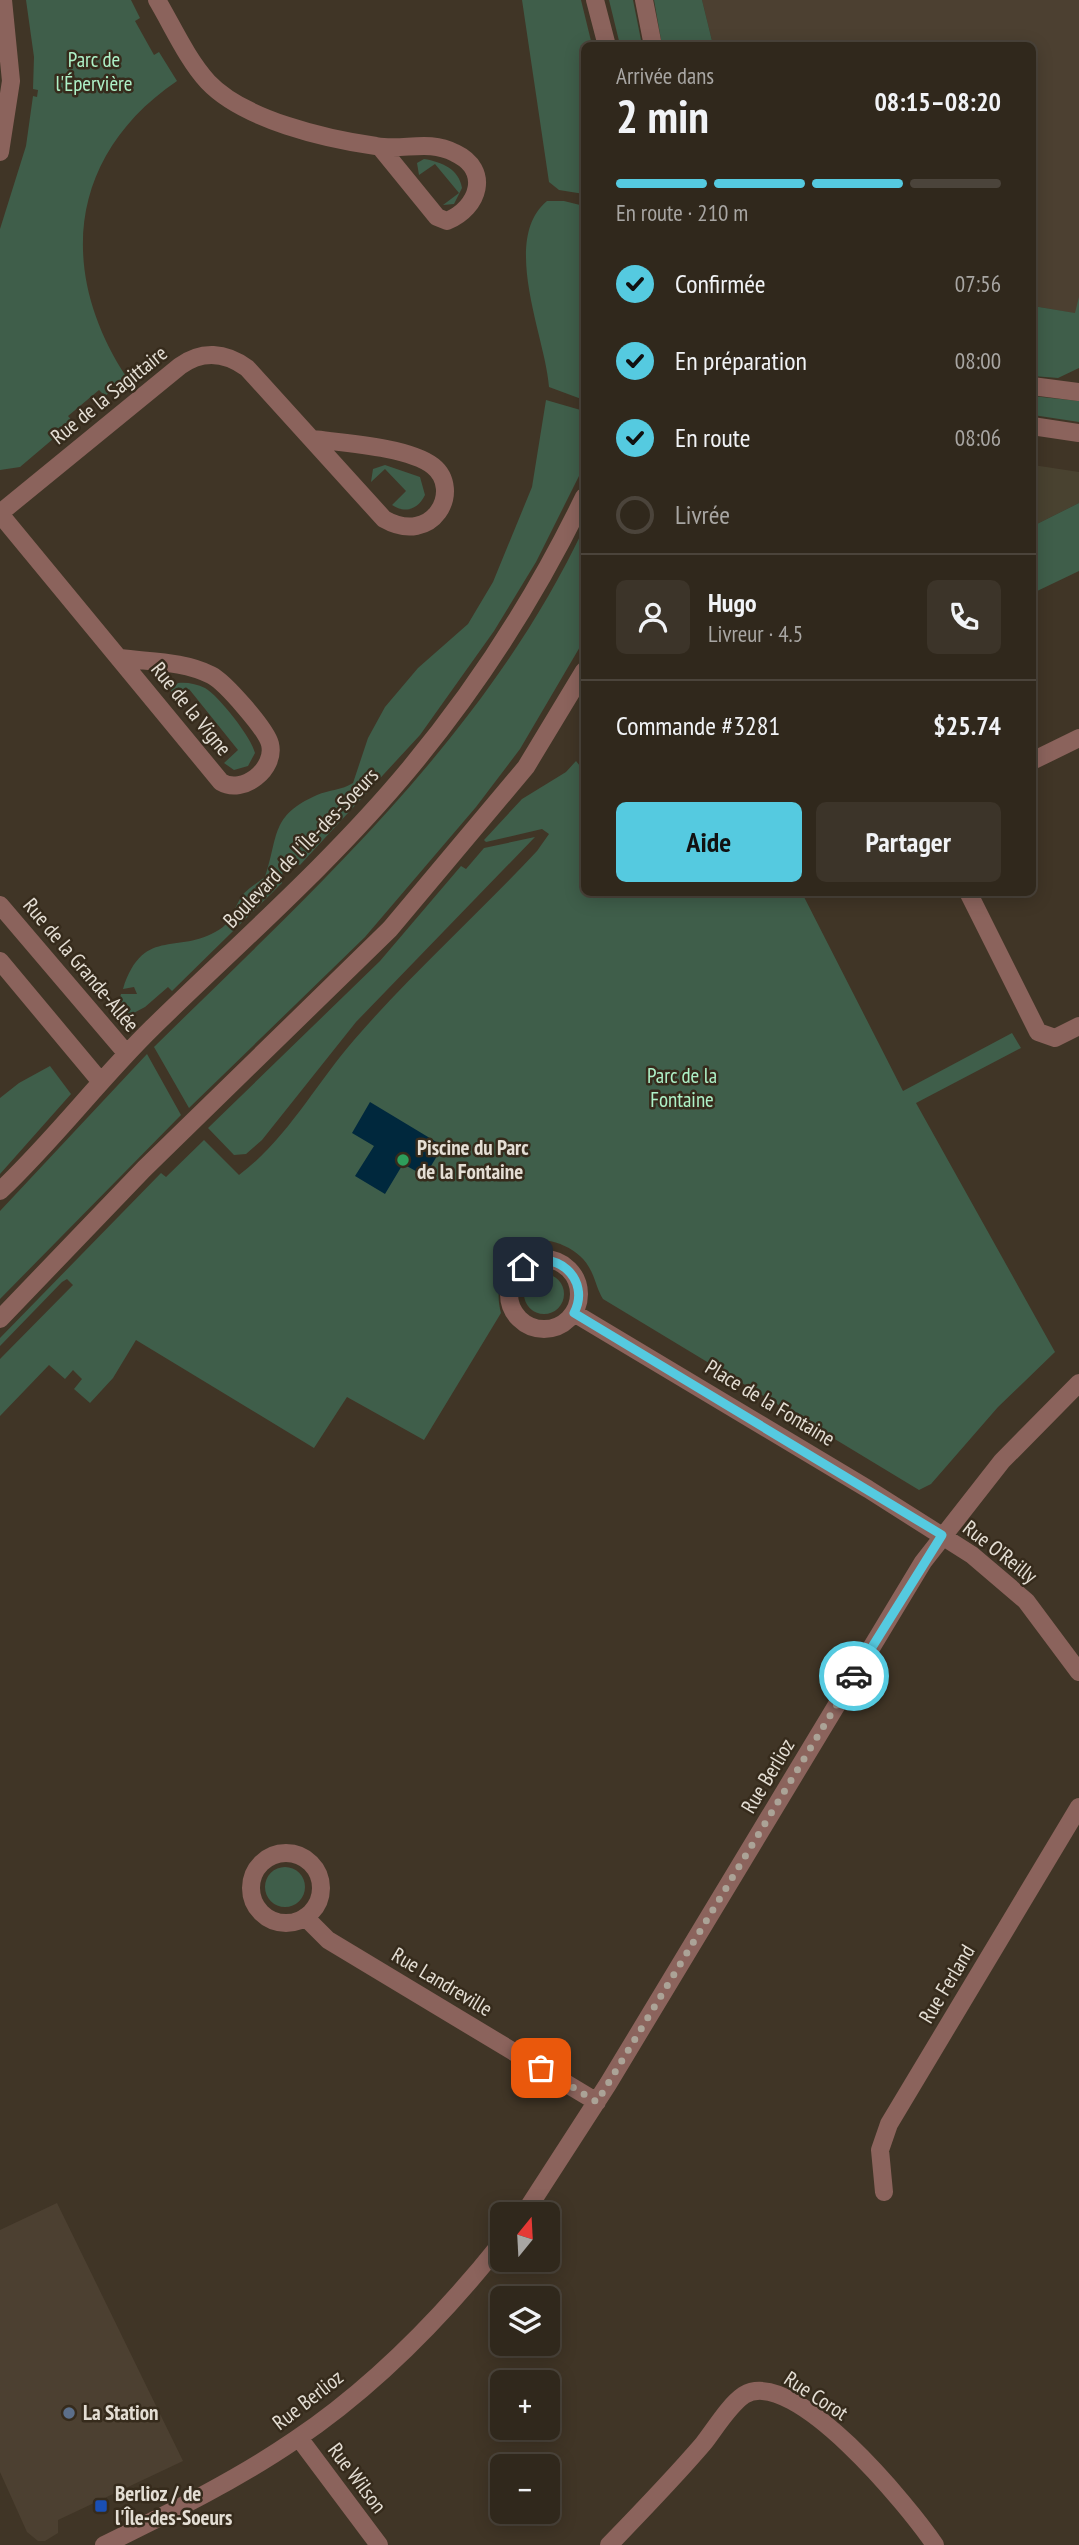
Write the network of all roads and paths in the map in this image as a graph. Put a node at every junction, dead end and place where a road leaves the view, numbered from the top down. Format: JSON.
{"nodes":[{"id":1,"x":3,"y":0,"type":"edge"},
{"id":2,"x":157,"y":0,"type":"edge"},
{"id":3,"x":595,"y":0,"type":"edge"},
{"id":4,"x":644,"y":0,"type":"edge"},
{"id":5,"x":606,"y":42,"type":"edge"},
{"id":6,"x":652,"y":42,"type":"edge"},
{"id":7,"x":3,"y":116,"type":"edge"},
{"id":8,"x":380,"y":147,"type":"junction"},
{"id":9,"x":0,"y":152,"type":"edge"},
{"id":10,"x":1036,"y":387,"type":"edge"},
{"id":11,"x":1079,"y":392,"type":"edge"},
{"id":12,"x":1036,"y":427,"type":"edge"},
{"id":13,"x":1079,"y":433,"type":"edge"},
{"id":14,"x":313,"y":439,"type":"junction"},
{"id":15,"x":581,"y":503,"type":"edge"},
{"id":16,"x":0,"y":514,"type":"edge"},
{"id":17,"x":120,"y":658,"type":"junction"},
{"id":18,"x":581,"y":676,"type":"edge"},
{"id":19,"x":1079,"y":738,"type":"edge"},
{"id":20,"x":1036,"y":759,"type":"edge"},
{"id":21,"x":970,"y":896,"type":"edge"},
{"id":22,"x":0,"y":905,"type":"edge"},
{"id":23,"x":0,"y":961,"type":"edge"},
{"id":24,"x":1079,"y":1026,"type":"edge"},
{"id":25,"x":127,"y":1054,"type":"junction"},
{"id":26,"x":101,"y":1082,"type":"junction"},
{"id":27,"x":0,"y":1191,"type":"edge"},
{"id":28,"x":574,"y":1313,"type":"dead end"},
{"id":29,"x":0,"y":1319,"type":"edge"},
{"id":30,"x":1079,"y":1383,"type":"edge"},
{"id":31,"x":942,"y":1535,"type":"junction"},
{"id":32,"x":1079,"y":1672,"type":"edge"},
{"id":33,"x":1079,"y":1807,"type":"edge"},
{"id":34,"x":304,"y":1917,"type":"dead end"},
{"id":35,"x":597,"y":2102,"type":"junction"},
{"id":36,"x":884,"y":2192,"type":"dead end"},
{"id":37,"x":532,"y":2202,"type":"edge"},
{"id":38,"x":490,"y":2256,"type":"edge"},
{"id":39,"x":299,"y":2438,"type":"junction"},
{"id":40,"x":104,"y":2545,"type":"edge"},
{"id":41,"x":379,"y":2545,"type":"edge"},
{"id":42,"x":609,"y":2545,"type":"edge"},
{"id":43,"x":935,"y":2545,"type":"edge"}],
"edges":[{"from":1,"to":7,"type":"street"},
{"from":2,"to":8,"type":"street"},
{"from":3,"to":5,"type":"street"},
{"from":4,"to":6,"type":"street"},
{"from":7,"to":9,"type":"street"},
{"from":8,"to":8,"type":"street"},
{"from":10,"to":11,"type":"street"},
{"from":12,"to":13,"type":"street"},
{"from":14,"to":14,"type":"street","name":"Rue de la Sagittaire"},
{"from":14,"to":16,"type":"street","name":"Rue de la Sagittaire"},
{"from":15,"to":25,"type":"street","name":"Boulevard de l'Île-des-Soeurs"},
{"from":16,"to":17,"type":"street","name":"Rue de la Vigne"},
{"from":17,"to":17,"type":"street","name":"Rue de la Vigne"},
{"from":18,"to":29,"type":"street"},
{"from":19,"to":20,"type":"street"},
{"from":21,"to":24,"type":"street"},
{"from":22,"to":25,"type":"street","name":"Rue de la Grande-Allée"},
{"from":23,"to":26,"type":"street"},
{"from":25,"to":26,"type":"street","name":"Boulevard de l'Île-des-Soeurs"},
{"from":26,"to":27,"type":"street","name":"Boulevard de l'Île-des-Soeurs"},
{"from":28,"to":31,"type":"street","name":"Place de la Fontaine"},
{"from":30,"to":31,"type":"street","name":"Rue Berlioz"},
{"from":31,"to":32,"type":"street","name":"Rue O'Reilly"},
{"from":31,"to":35,"type":"street","name":"Rue Berlioz"},
{"from":33,"to":36,"type":"street","name":"Rue Ferland"},
{"from":34,"to":35,"type":"street","name":"Rue Landreville"},
{"from":35,"to":37,"type":"street","name":"Rue Berlioz"},
{"from":38,"to":39,"type":"street","name":"Rue Berlioz"},
{"from":39,"to":40,"type":"street","name":"Rue Berlioz"},
{"from":39,"to":41,"type":"street","name":"Rue Wilson"},
{"from":42,"to":43,"type":"street","name":"Rue Corot"}]}
